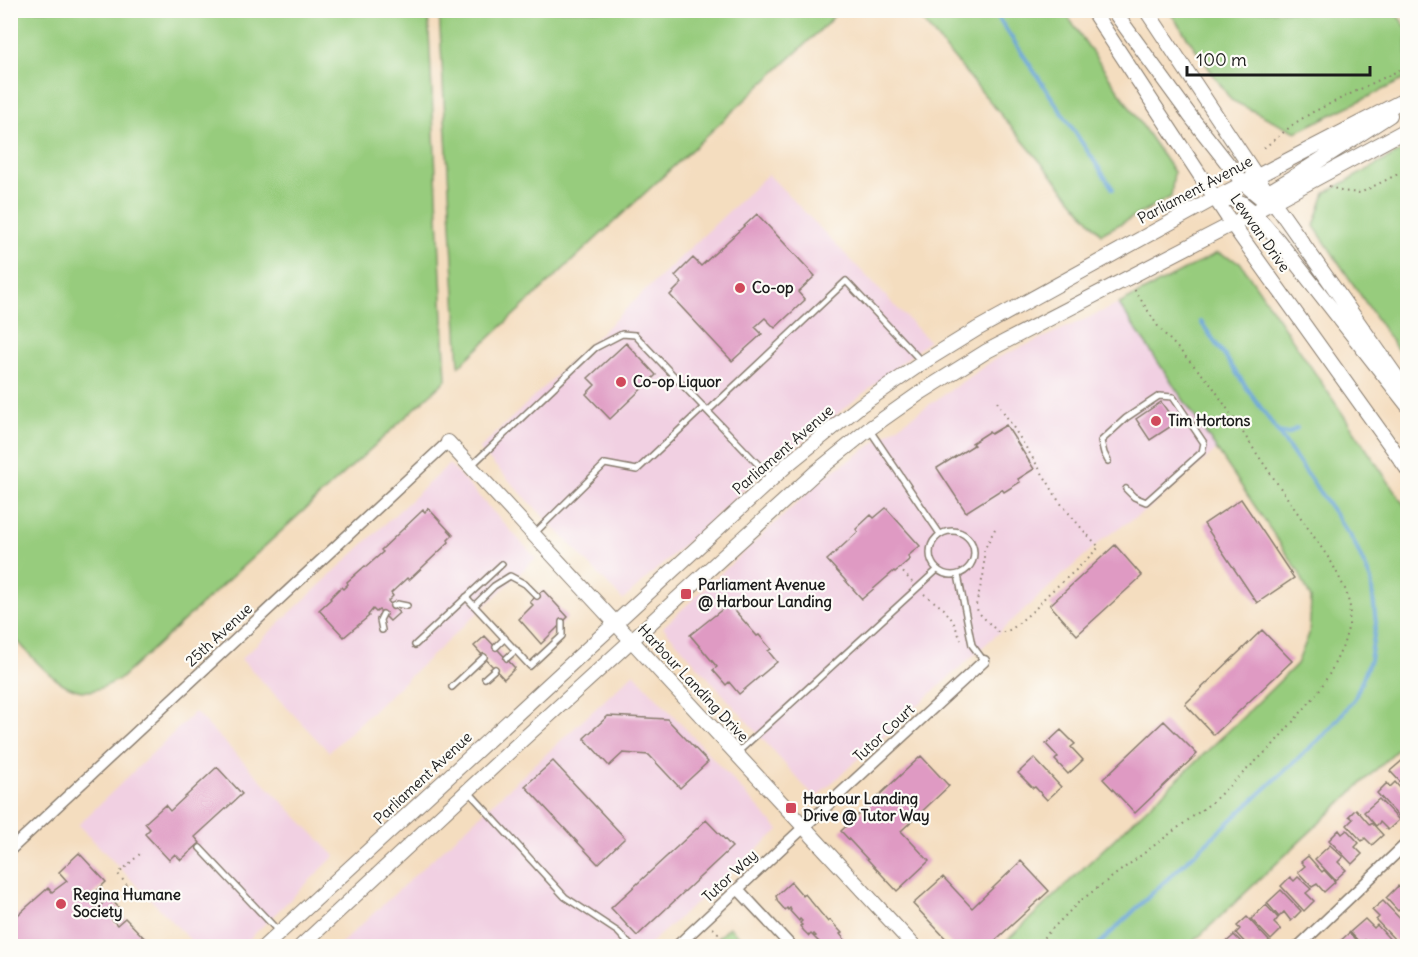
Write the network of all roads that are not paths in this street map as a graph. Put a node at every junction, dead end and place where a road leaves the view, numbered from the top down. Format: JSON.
{"nodes":[{"id":1,"x":1092,"y":10,"type":"edge"},
{"id":2,"x":1113,"y":10,"type":"edge"},
{"id":3,"x":1146,"y":10,"type":"edge"},
{"id":4,"x":1407,"y":98,"type":"edge"},
{"id":5,"x":1407,"y":104,"type":"edge"},
{"id":6,"x":1407,"y":120,"type":"edge"},
{"id":7,"x":1407,"y":129,"type":"edge"},
{"id":8,"x":1357,"y":156,"type":"junction"},
{"id":9,"x":1256,"y":176,"type":"junction"},
{"id":10,"x":1243,"y":183,"type":"junction"},
{"id":11,"x":1267,"y":197,"type":"junction"},
{"id":12,"x":1215,"y":198,"type":"junction"},
{"id":13,"x":1251,"y":210,"type":"junction"},
{"id":14,"x":1232,"y":224,"type":"junction"},
{"id":15,"x":922,"y":363,"type":"junction"},
{"id":16,"x":1407,"y":393,"type":"edge"},
{"id":17,"x":1407,"y":406,"type":"edge"},
{"id":18,"x":706,"y":409,"type":"junction"},
{"id":19,"x":869,"y":429,"type":"junction"},
{"id":20,"x":448,"y":442,"type":"joint"},
{"id":21,"x":1108,"y":461,"type":"dead end"},
{"id":22,"x":471,"y":466,"type":"junction"},
{"id":23,"x":1407,"y":470,"type":"edge"},
{"id":24,"x":772,"y":479,"type":"junction"},
{"id":25,"x":1126,"y":489,"type":"dead end"},
{"id":26,"x":534,"y":534,"type":"junction"},
{"id":27,"x":940,"y":534,"type":"junction"},
{"id":28,"x":502,"y":564,"type":"dead end"},
{"id":29,"x":937,"y":570,"type":"junction"},
{"id":30,"x":958,"y":575,"type":"junction"},
{"id":31,"x":537,"y":596,"type":"dead end"},
{"id":32,"x":466,"y":597,"type":"junction"},
{"id":33,"x":393,"y":606,"type":"dead end"},
{"id":34,"x":407,"y":606,"type":"dead end"},
{"id":35,"x":474,"y":606,"type":"junction"},
{"id":36,"x":383,"y":614,"type":"dead end"},
{"id":37,"x":562,"y":622,"type":"dead end"},
{"id":38,"x":615,"y":623,"type":"junction"},
{"id":39,"x":381,"y":630,"type":"dead end"},
{"id":40,"x":505,"y":638,"type":"junction"},
{"id":41,"x":631,"y":640,"type":"junction"},
{"id":42,"x":415,"y":645,"type":"dead end"},
{"id":43,"x":496,"y":647,"type":"dead end"},
{"id":44,"x":516,"y":650,"type":"junction"},
{"id":45,"x":484,"y":657,"type":"dead end"},
{"id":46,"x":507,"y":658,"type":"dead end"},
{"id":47,"x":984,"y":661,"type":"joint"},
{"id":48,"x":495,"y":669,"type":"dead end"},
{"id":49,"x":485,"y":678,"type":"dead end"},
{"id":50,"x":452,"y":687,"type":"dead end"},
{"id":51,"x":736,"y":754,"type":"junction"},
{"id":52,"x":468,"y":791,"type":"junction"},
{"id":53,"x":804,"y":827,"type":"junction"},
{"id":54,"x":1407,"y":842,"type":"edge"},
{"id":55,"x":200,"y":848,"type":"dead end"},
{"id":56,"x":10,"y":850,"type":"edge"},
{"id":57,"x":738,"y":889,"type":"junction"},
{"id":58,"x":280,"y":933,"type":"junction"},
{"id":59,"x":265,"y":946,"type":"edge"},
{"id":60,"x":301,"y":946,"type":"edge"},
{"id":61,"x":631,"y":946,"type":"edge"},
{"id":62,"x":676,"y":946,"type":"edge"},
{"id":63,"x":790,"y":946,"type":"edge"},
{"id":64,"x":914,"y":946,"type":"edge"},
{"id":65,"x":1299,"y":946,"type":"edge"}],
"edges":[{"from":1,"to":12,"type":"main road","name":"Lewvan Drive"},
{"from":2,"to":10,"type":"main road"},
{"from":3,"to":9,"type":"main road","name":"Lewvan Drive"},
{"from":4,"to":9,"type":"main road","name":"Parliament Avenue"},
{"from":5,"to":11,"type":"main road"},
{"from":6,"to":8,"type":"main road"},
{"from":7,"to":8,"type":"main road"},
{"from":8,"to":11,"type":"main road"},
{"from":9,"to":10,"type":"main road","name":"Parliament Avenue"},
{"from":9,"to":11,"type":"main road","name":"Lewvan Drive"},
{"from":10,"to":11,"type":"main road"},
{"from":10,"to":12,"type":"main road","name":"Parliament Avenue"},
{"from":11,"to":13,"type":"main road"},
{"from":11,"to":16,"type":"main road","name":"Lewvan Drive"},
{"from":12,"to":13,"type":"main road"},
{"from":12,"to":14,"type":"main road","name":"Lewvan Drive"},
{"from":12,"to":15,"type":"main road","name":"Parliament Avenue"},
{"from":13,"to":14,"type":"main road"},
{"from":13,"to":17,"type":"main road"},
{"from":14,"to":19,"type":"main road"},
{"from":14,"to":23,"type":"main road","name":"Lewvan Drive"},
{"from":15,"to":18,"type":"lane"},
{"from":15,"to":24,"type":"main road","name":"Parliament Avenue"},
{"from":18,"to":22,"type":"lane"},
{"from":18,"to":24,"type":"lane"},
{"from":18,"to":26,"type":"lane"},
{"from":19,"to":27,"type":"lane"},
{"from":19,"to":41,"type":"main road"},
{"from":20,"to":22,"type":"main road","name":"Harbour Landing Drive"},
{"from":20,"to":56,"type":"street","name":"25th Avenue"},
{"from":21,"to":25,"type":"lane"},
{"from":22,"to":26,"type":"main road","name":"Harbour Landing Drive"},
{"from":24,"to":38,"type":"main road","name":"Parliament Avenue"},
{"from":26,"to":38,"type":"main road","name":"Harbour Landing Drive"},
{"from":27,"to":29,"type":"lane"},
{"from":27,"to":30,"type":"lane"},
{"from":28,"to":32,"type":"lane"},
{"from":29,"to":30,"type":"lane"},
{"from":29,"to":51,"type":"lane"},
{"from":30,"to":47,"type":"lane"},
{"from":31,"to":35,"type":"lane"},
{"from":32,"to":35,"type":"lane"},
{"from":32,"to":42,"type":"lane"},
{"from":33,"to":34,"type":"lane"},
{"from":35,"to":40,"type":"lane"},
{"from":36,"to":39,"type":"lane"},
{"from":37,"to":44,"type":"lane"},
{"from":38,"to":41,"type":"main road","name":"Harbour Landing Drive"},
{"from":38,"to":58,"type":"main road","name":"Parliament Avenue"},
{"from":40,"to":43,"type":"lane"},
{"from":40,"to":44,"type":"lane"},
{"from":41,"to":51,"type":"main road","name":"Harbour Landing Drive"},
{"from":41,"to":52,"type":"main road"},
{"from":44,"to":46,"type":"lane"},
{"from":45,"to":50,"type":"lane"},
{"from":47,"to":53,"type":"street","name":"Tutor Court"},
{"from":48,"to":49,"type":"lane"},
{"from":51,"to":53,"type":"main road","name":"Harbour Landing Drive"},
{"from":52,"to":60,"type":"main road"},
{"from":52,"to":61,"type":"lane"},
{"from":53,"to":57,"type":"street","name":"Tutor Way"},
{"from":53,"to":64,"type":"main road","name":"Harbour Landing Drive"},
{"from":54,"to":65,"type":"street"},
{"from":55,"to":58,"type":"lane"},
{"from":57,"to":62,"type":"street","name":"Tutor Way"},
{"from":57,"to":63,"type":"street"},
{"from":58,"to":59,"type":"main road","name":"Parliament Avenue"}]}
